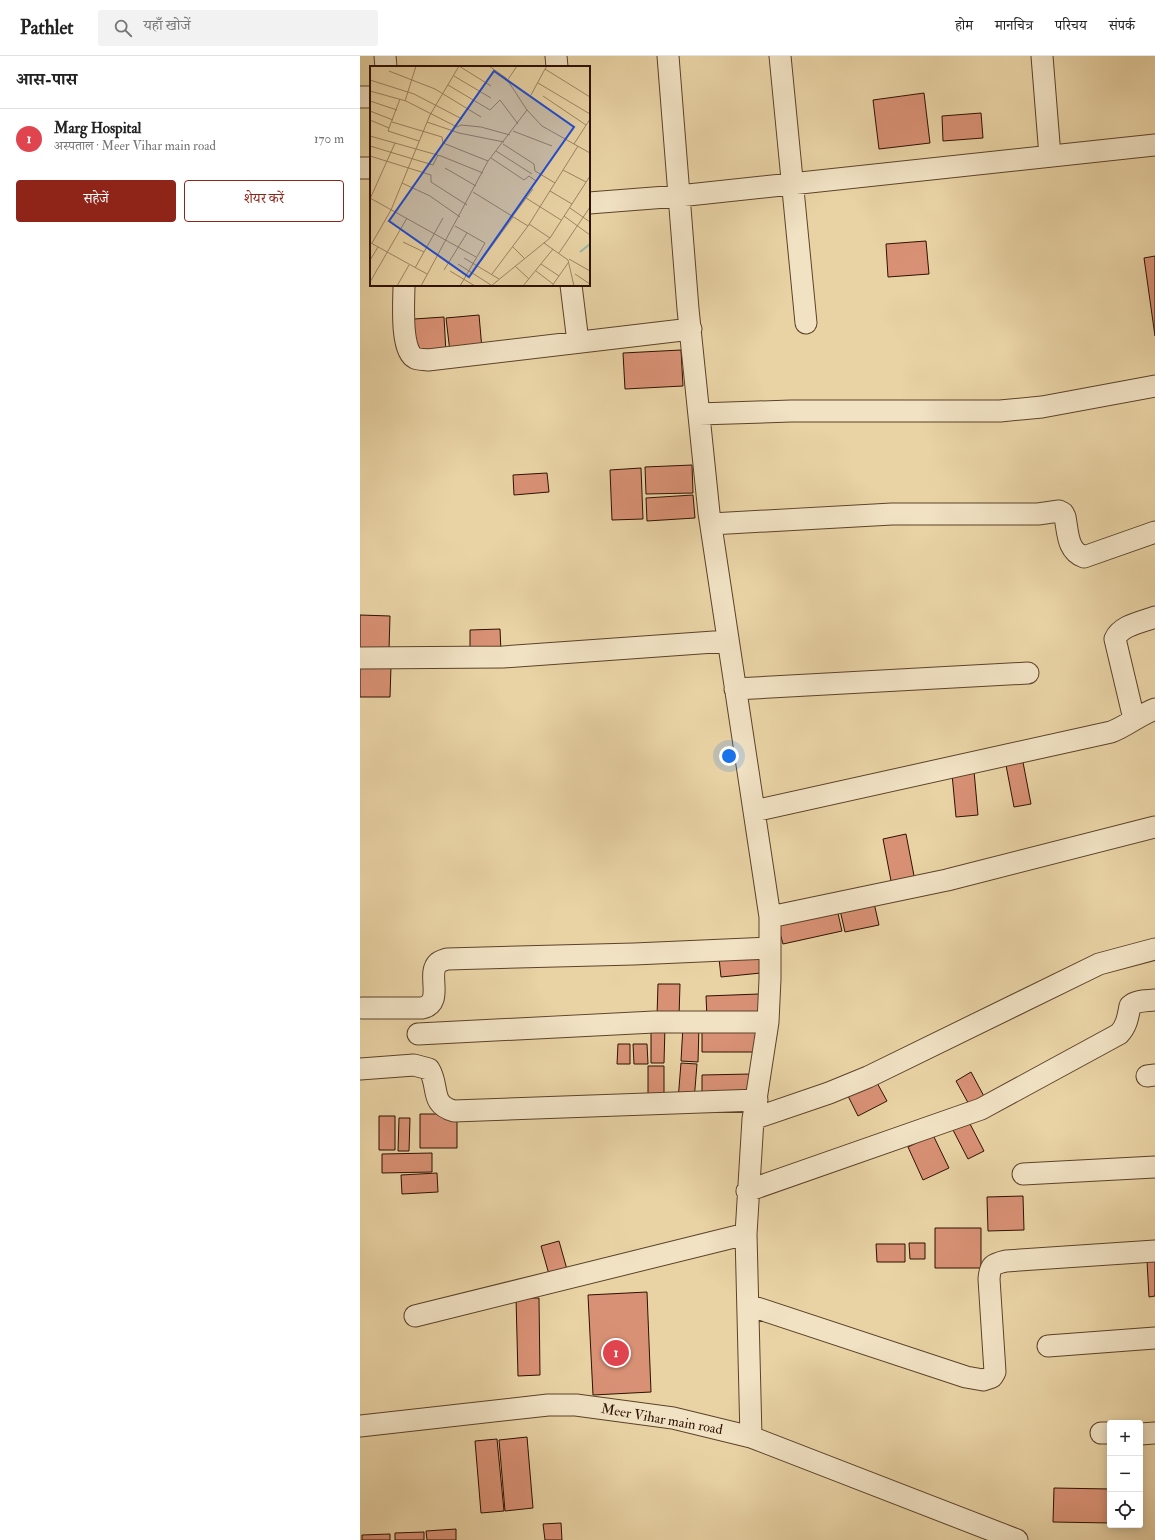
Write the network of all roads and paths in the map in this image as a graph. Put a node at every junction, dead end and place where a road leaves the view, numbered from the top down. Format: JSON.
{"nodes":[{"id":1,"x":385,"y":56,"type":"edge"},
{"id":2,"x":556,"y":56,"type":"edge"},
{"id":3,"x":668,"y":56,"type":"edge"},
{"id":4,"x":780,"y":56,"type":"edge"},
{"id":5,"x":1042,"y":56,"type":"edge"},
{"id":6,"x":386,"y":66,"type":"edge"},
{"id":7,"x":557,"y":66,"type":"edge"},
{"id":8,"x":370,"y":96,"type":"edge"},
{"id":9,"x":360,"y":97,"type":"edge"},
{"id":10,"x":1155,"y":144,"type":"edge"},
{"id":11,"x":1050,"y":156,"type":"junction"},
{"id":12,"x":792,"y":184,"type":"junction"},
{"id":13,"x":679,"y":196,"type":"junction"},
{"id":14,"x":590,"y":203,"type":"edge"},
{"id":15,"x":404,"y":286,"type":"edge"},
{"id":16,"x":571,"y":286,"type":"edge"},
{"id":17,"x":806,"y":323,"type":"dead end"},
{"id":18,"x":691,"y":329,"type":"junction"},
{"id":19,"x":578,"y":342,"type":"junction"},
{"id":20,"x":1155,"y":386,"type":"edge"},
{"id":21,"x":699,"y":414,"type":"junction"},
{"id":22,"x":710,"y":524,"type":"junction"},
{"id":23,"x":1155,"y":532,"type":"edge"},
{"id":24,"x":1155,"y":617,"type":"edge"},
{"id":25,"x":728,"y":641,"type":"junction"},
{"id":26,"x":360,"y":658,"type":"edge"},
{"id":27,"x":1028,"y":673,"type":"dead end"},
{"id":28,"x":735,"y":690,"type":"junction"},
{"id":29,"x":1155,"y":709,"type":"edge"},
{"id":30,"x":1134,"y":719,"type":"junction"},
{"id":31,"x":754,"y":811,"type":"junction"},
{"id":32,"x":1155,"y":827,"type":"edge"},
{"id":33,"x":770,"y":917,"type":"junction"},
{"id":34,"x":770,"y":948,"type":"junction"},
{"id":35,"x":1155,"y":949,"type":"edge"},
{"id":36,"x":1155,"y":1000,"type":"edge"},
{"id":37,"x":362,"y":1008,"type":"dead end"},
{"id":38,"x":768,"y":1022,"type":"junction"},
{"id":39,"x":418,"y":1034,"type":"dead end"},
{"id":40,"x":360,"y":1069,"type":"edge"},
{"id":41,"x":755,"y":1109,"type":"junction"},
{"id":42,"x":1155,"y":1167,"type":"edge"},
{"id":43,"x":1023,"y":1174,"type":"dead end"},
{"id":44,"x":747,"y":1191,"type":"junction"},
{"id":45,"x":746,"y":1234,"type":"junction"},
{"id":46,"x":1155,"y":1251,"type":"edge"},
{"id":47,"x":748,"y":1305,"type":"junction"},
{"id":48,"x":415,"y":1316,"type":"dead end"},
{"id":49,"x":1155,"y":1338,"type":"edge"},
{"id":50,"x":1048,"y":1346,"type":"dead end"},
{"id":51,"x":360,"y":1426,"type":"edge"},
{"id":52,"x":1155,"y":1433,"type":"edge"},
{"id":53,"x":1143,"y":1434,"type":"edge"},
{"id":54,"x":751,"y":1437,"type":"junction"},
{"id":55,"x":1016,"y":1540,"type":"edge"}],
"edges":[{"from":1,"to":6,"type":"street"},
{"from":2,"to":7,"type":"street"},
{"from":3,"to":13,"type":"street"},
{"from":4,"to":12,"type":"street"},
{"from":5,"to":11,"type":"street"},
{"from":8,"to":9,"type":"street"},
{"from":10,"to":11,"type":"street"},
{"from":11,"to":12,"type":"street"},
{"from":12,"to":13,"type":"street"},
{"from":12,"to":17,"type":"street"},
{"from":13,"to":14,"type":"street"},
{"from":13,"to":18,"type":"street"},
{"from":15,"to":19,"type":"street"},
{"from":16,"to":19,"type":"street"},
{"from":18,"to":19,"type":"street"},
{"from":18,"to":21,"type":"street"},
{"from":20,"to":21,"type":"street"},
{"from":21,"to":22,"type":"street"},
{"from":22,"to":23,"type":"street"},
{"from":22,"to":25,"type":"street"},
{"from":24,"to":30,"type":"street"},
{"from":25,"to":26,"type":"street"},
{"from":25,"to":28,"type":"street"},
{"from":27,"to":28,"type":"street"},
{"from":28,"to":31,"type":"street"},
{"from":29,"to":30,"type":"street"},
{"from":30,"to":31,"type":"street"},
{"from":31,"to":33,"type":"street"},
{"from":32,"to":33,"type":"street"},
{"from":33,"to":34,"type":"street"},
{"from":34,"to":37,"type":"street"},
{"from":34,"to":38,"type":"street"},
{"from":35,"to":41,"type":"street"},
{"from":36,"to":44,"type":"street"},
{"from":38,"to":39,"type":"street"},
{"from":38,"to":41,"type":"street"},
{"from":40,"to":41,"type":"street"},
{"from":41,"to":44,"type":"street"},
{"from":42,"to":43,"type":"street"},
{"from":44,"to":45,"type":"street"},
{"from":45,"to":47,"type":"street"},
{"from":45,"to":48,"type":"street"},
{"from":46,"to":47,"type":"street"},
{"from":47,"to":54,"type":"street"},
{"from":49,"to":50,"type":"street"},
{"from":51,"to":54,"type":"street","name":"Meer Vihar main road"},
{"from":52,"to":53,"type":"street"},
{"from":54,"to":55,"type":"street","name":"Meer Vihar main road"}]}
